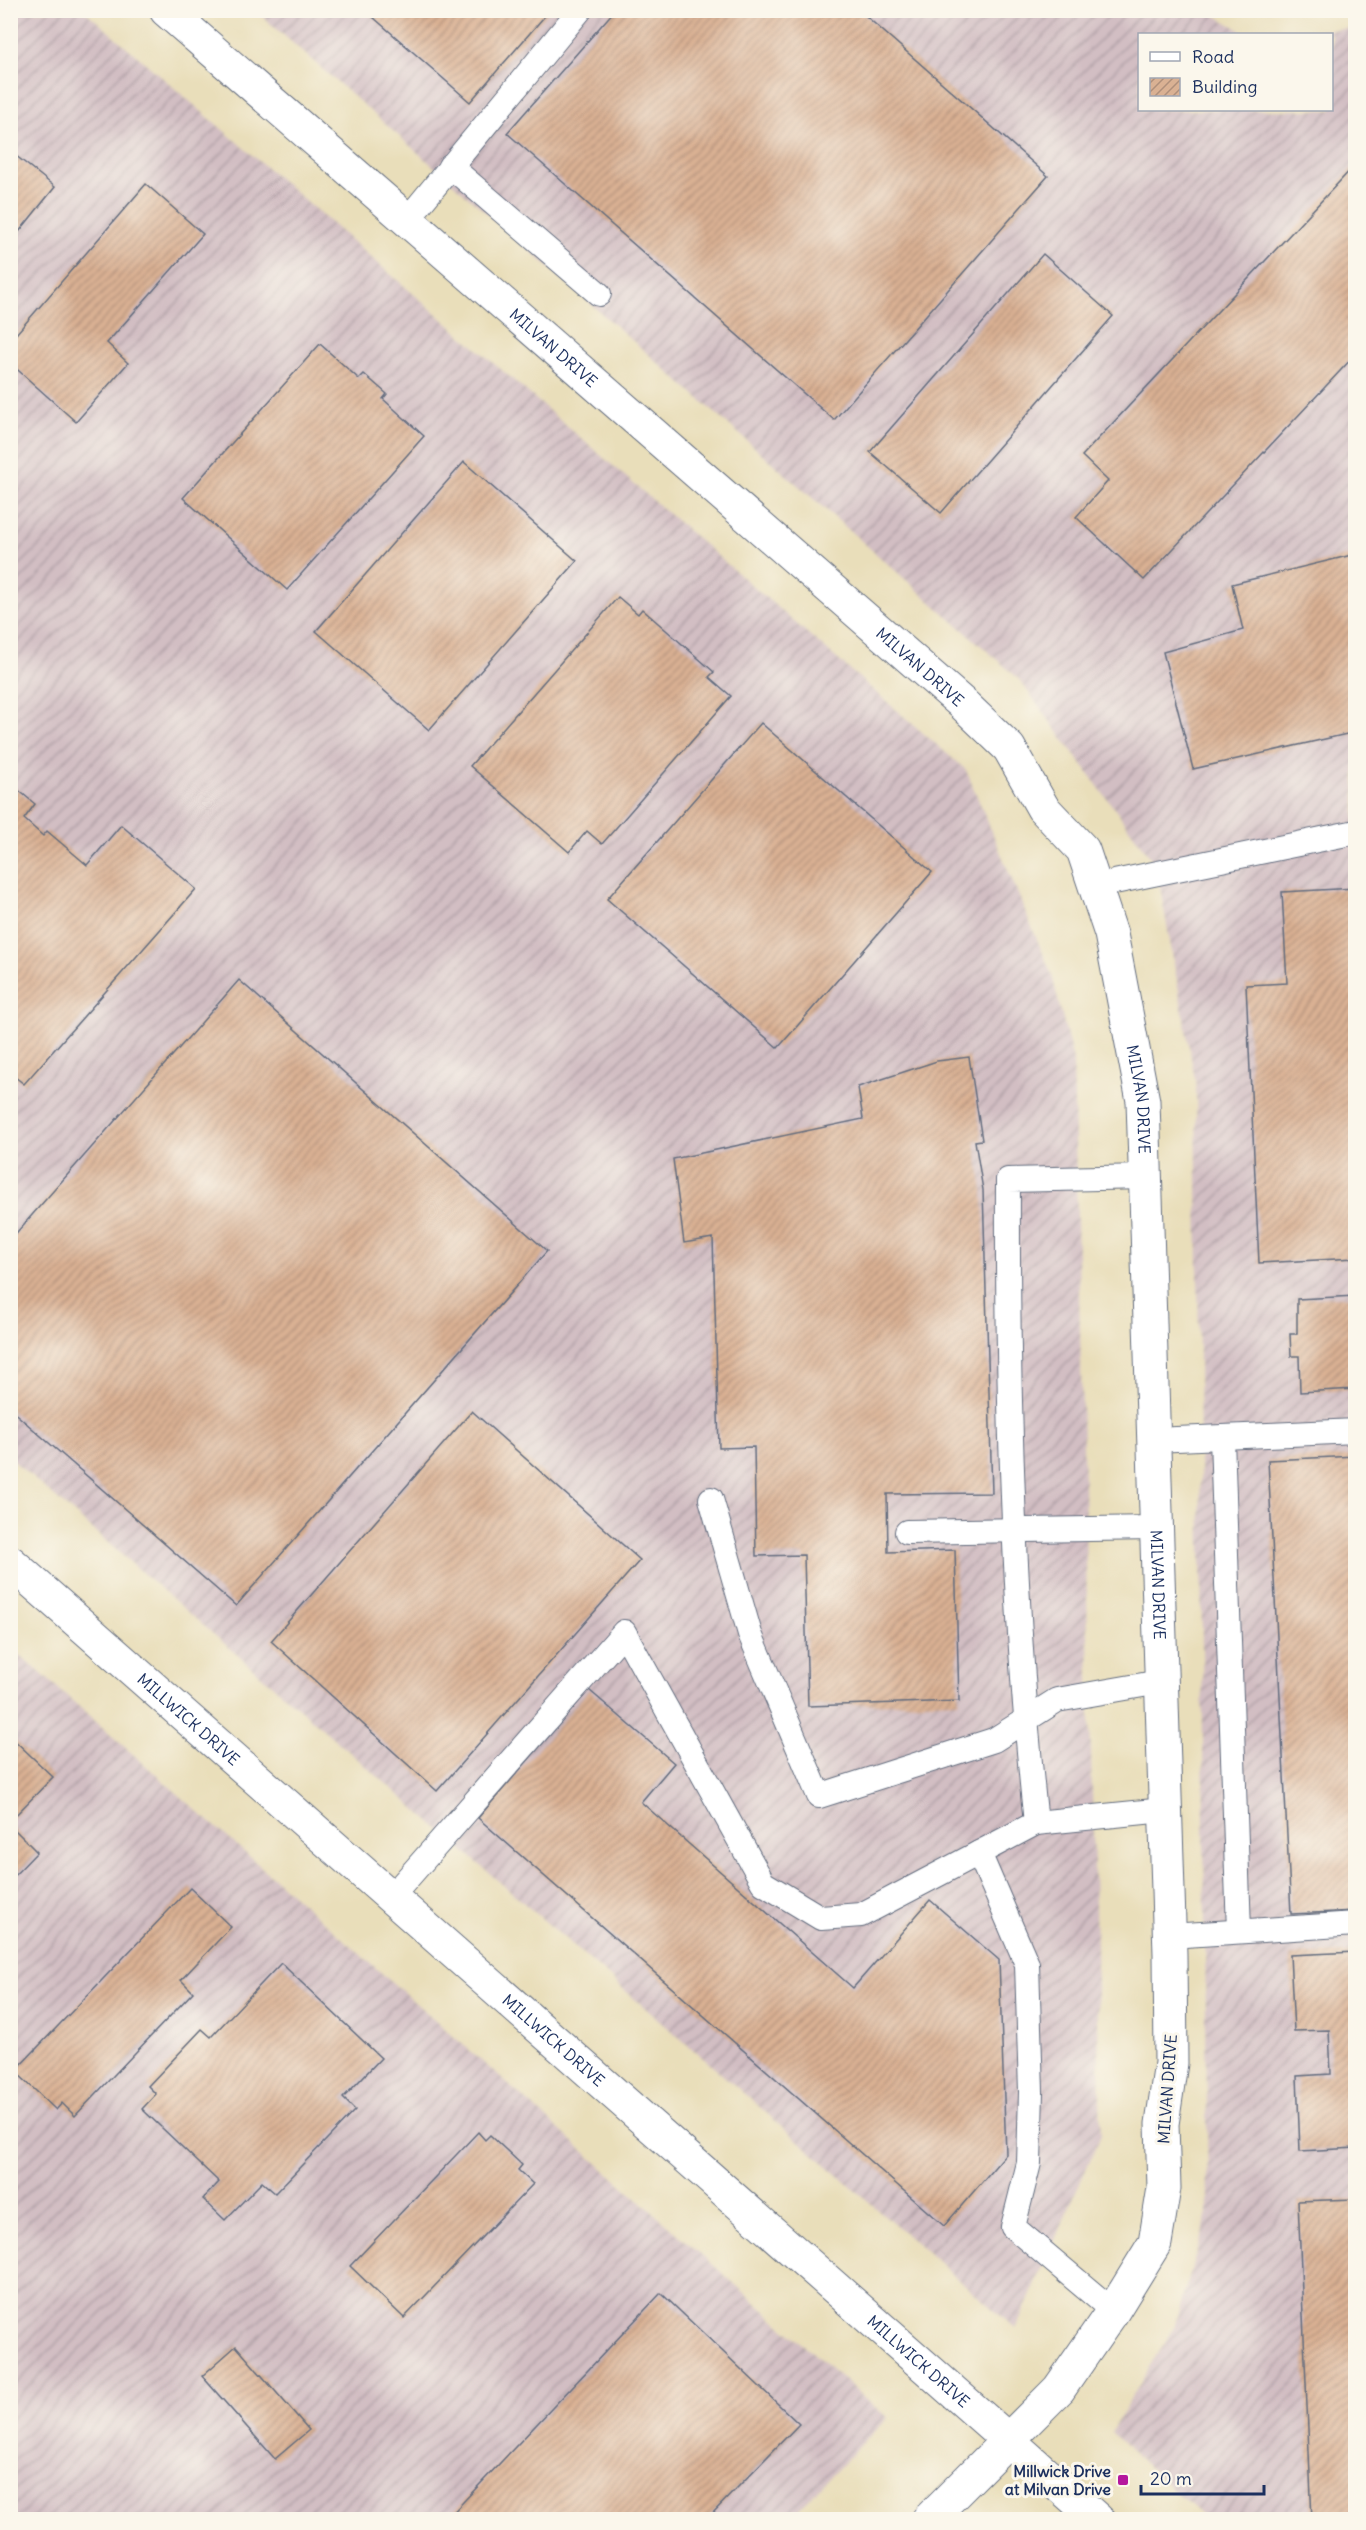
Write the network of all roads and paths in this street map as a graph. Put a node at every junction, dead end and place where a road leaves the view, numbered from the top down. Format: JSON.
{"nodes":[{"id":1,"x":166,"y":10,"type":"edge"},
{"id":2,"x":580,"y":10,"type":"edge"},
{"id":3,"x":450,"y":166,"type":"junction"},
{"id":4,"x":407,"y":220,"type":"junction"},
{"id":5,"x":599,"y":294,"type":"dead end"},
{"id":6,"x":1356,"y":832,"type":"edge"},
{"id":7,"x":1095,"y":886,"type":"junction"},
{"id":8,"x":1145,"y":1177,"type":"junction"},
{"id":9,"x":1356,"y":1431,"type":"edge"},
{"id":10,"x":1221,"y":1438,"type":"junction"},
{"id":11,"x":1154,"y":1440,"type":"junction"},
{"id":12,"x":711,"y":1498,"type":"dead end"},
{"id":13,"x":1155,"y":1528,"type":"junction"},
{"id":14,"x":1016,"y":1530,"type":"junction"},
{"id":15,"x":907,"y":1532,"type":"dead end"},
{"id":16,"x":10,"y":1562,"type":"edge"},
{"id":17,"x":1160,"y":1682,"type":"junction"},
{"id":18,"x":1025,"y":1718,"type":"junction"},
{"id":19,"x":1164,"y":1810,"type":"junction"},
{"id":20,"x":1036,"y":1823,"type":"junction"},
{"id":21,"x":980,"y":1853,"type":"junction"},
{"id":22,"x":392,"y":1896,"type":"junction"},
{"id":23,"x":1356,"y":1924,"type":"edge"},
{"id":24,"x":1239,"y":1931,"type":"junction"},
{"id":25,"x":1169,"y":1936,"type":"junction"},
{"id":26,"x":1113,"y":2311,"type":"junction"},
{"id":27,"x":1007,"y":2439,"type":"junction"},
{"id":28,"x":928,"y":2520,"type":"edge"},
{"id":29,"x":1098,"y":2520,"type":"edge"}],
"edges":[{"from":1,"to":4,"type":"street","name":"MILVAN DRIVE"},
{"from":2,"to":3,"type":"lane"},
{"from":3,"to":4,"type":"lane"},
{"from":3,"to":5,"type":"lane"},
{"from":4,"to":7,"type":"street","name":"MILVAN DRIVE"},
{"from":6,"to":7,"type":"lane"},
{"from":7,"to":8,"type":"street","name":"MILVAN DRIVE"},
{"from":8,"to":11,"type":"street","name":"MILVAN DRIVE"},
{"from":8,"to":14,"type":"lane"},
{"from":9,"to":10,"type":"lane"},
{"from":10,"to":11,"type":"lane"},
{"from":10,"to":24,"type":"lane"},
{"from":11,"to":13,"type":"street","name":"MILVAN DRIVE"},
{"from":12,"to":18,"type":"lane"},
{"from":13,"to":14,"type":"lane"},
{"from":13,"to":17,"type":"street","name":"MILVAN DRIVE"},
{"from":14,"to":15,"type":"lane"},
{"from":14,"to":18,"type":"lane"},
{"from":16,"to":22,"type":"street","name":"MILLWICK DRIVE"},
{"from":17,"to":18,"type":"lane"},
{"from":17,"to":19,"type":"street","name":"MILVAN DRIVE"},
{"from":18,"to":20,"type":"lane"},
{"from":19,"to":20,"type":"lane"},
{"from":19,"to":25,"type":"street","name":"MILVAN DRIVE"},
{"from":20,"to":21,"type":"lane"},
{"from":21,"to":22,"type":"lane"},
{"from":21,"to":26,"type":"lane"},
{"from":22,"to":27,"type":"street","name":"MILLWICK DRIVE"},
{"from":23,"to":24,"type":"lane"},
{"from":24,"to":25,"type":"lane"},
{"from":25,"to":26,"type":"street","name":"MILVAN DRIVE"},
{"from":26,"to":27,"type":"street","name":"MILVAN DRIVE"},
{"from":27,"to":28,"type":"street","name":"MILVAN DRIVE"},
{"from":27,"to":29,"type":"street","name":"MILLWICK DRIVE"}]}
